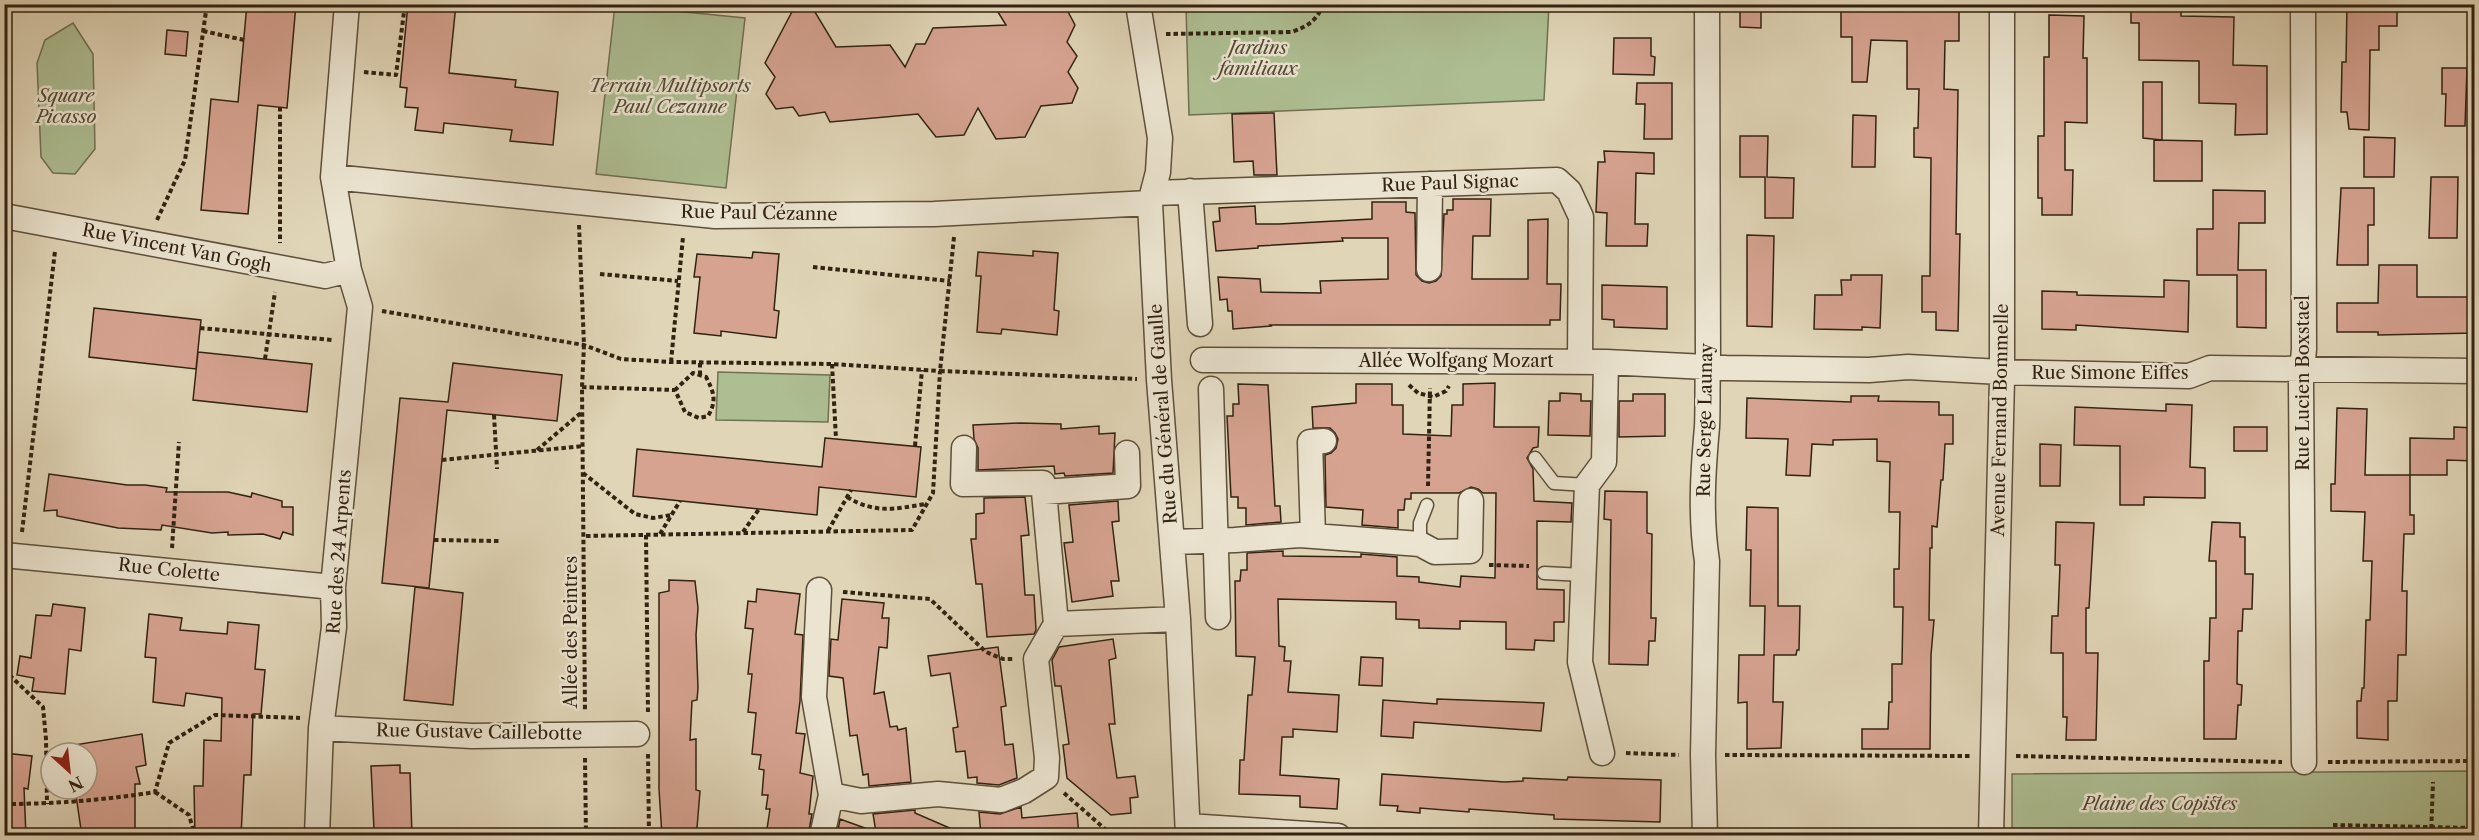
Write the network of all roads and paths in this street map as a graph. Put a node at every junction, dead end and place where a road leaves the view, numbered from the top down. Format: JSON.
{"nodes":[{"id":1,"x":207,"y":4,"type":"edge"},
{"id":2,"x":347,"y":4,"type":"edge"},
{"id":3,"x":405,"y":4,"type":"edge"},
{"id":4,"x":1138,"y":4,"type":"edge"},
{"id":5,"x":1323,"y":4,"type":"edge"},
{"id":6,"x":1707,"y":4,"type":"edge"},
{"id":7,"x":2002,"y":4,"type":"edge"},
{"id":8,"x":2303,"y":4,"type":"edge"},
{"id":9,"x":203,"y":32,"type":"junction"},
{"id":10,"x":1144,"y":37,"type":"junction"},
{"id":11,"x":244,"y":40,"type":"dead end"},
{"id":12,"x":342,"y":69,"type":"junction"},
{"id":13,"x":280,"y":107,"type":"dead end"},
{"id":14,"x":333,"y":177,"type":"junction"},
{"id":15,"x":1430,"y":184,"type":"junction"},
{"id":16,"x":1190,"y":191,"type":"junction"},
{"id":17,"x":1151,"y":198,"type":"junction"},
{"id":18,"x":581,"y":202,"type":"junction"},
{"id":19,"x":685,"y":212,"type":"junction"},
{"id":20,"x":957,"y":213,"type":"junction"},
{"id":21,"x":4,"y":216,"type":"edge"},
{"id":22,"x":58,"y":226,"type":"junction"},
{"id":23,"x":146,"y":243,"type":"junction"},
{"id":24,"x":280,"y":244,"type":"dead end"},
{"id":25,"x":813,"y":267,"type":"dead end"},
{"id":26,"x":1429,"y":269,"type":"dead end"},
{"id":27,"x":349,"y":270,"type":"junction"},
{"id":28,"x":600,"y":274,"type":"dead end"},
{"id":29,"x":678,"y":281,"type":"junction"},
{"id":30,"x":950,"y":281,"type":"junction"},
{"id":31,"x":276,"y":286,"type":"dead end"},
{"id":32,"x":372,"y":309,"type":"dead end"},
{"id":33,"x":1200,"y":324,"type":"dead end"},
{"id":34,"x":200,"y":328,"type":"dead end"},
{"id":35,"x":269,"y":333,"type":"junction"},
{"id":36,"x":357,"y":342,"type":"junction"},
{"id":37,"x":585,"y":345,"type":"junction"},
{"id":38,"x":264,"y":359,"type":"dead end"},
{"id":39,"x":1203,"y":360,"type":"dead end"},
{"id":40,"x":700,"y":361,"type":"junction"},
{"id":41,"x":671,"y":362,"type":"junction"},
{"id":42,"x":1580,"y":362,"type":"junction"},
{"id":43,"x":1606,"y":362,"type":"junction"},
{"id":44,"x":832,"y":364,"type":"junction"},
{"id":45,"x":1708,"y":367,"type":"junction"},
{"id":46,"x":2303,"y":368,"type":"junction"},
{"id":47,"x":922,"y":370,"type":"junction"},
{"id":48,"x":940,"y":371,"type":"junction"},
{"id":49,"x":2475,"y":371,"type":"edge"},
{"id":50,"x":2001,"y":372,"type":"junction"},
{"id":51,"x":700,"y":375,"type":"junction"},
{"id":52,"x":1160,"y":380,"type":"junction"},
{"id":53,"x":1450,"y":382,"type":"dead end"},
{"id":54,"x":1409,"y":385,"type":"dead end"},
{"id":55,"x":582,"y":387,"type":"junction"},
{"id":56,"x":1430,"y":388,"type":"dead end"},
{"id":57,"x":1211,"y":389,"type":"dead end"},
{"id":58,"x":675,"y":390,"type":"junction"},
{"id":59,"x":1430,"y":397,"type":"junction"},
{"id":60,"x":582,"y":412,"type":"junction"},
{"id":61,"x":494,"y":415,"type":"dead end"},
{"id":62,"x":836,"y":439,"type":"dead end"},
{"id":63,"x":1324,"y":441,"type":"dead end"},
{"id":64,"x":179,"y":442,"type":"dead end"},
{"id":65,"x":915,"y":446,"type":"dead end"},
{"id":66,"x":583,"y":447,"type":"junction"},
{"id":67,"x":964,"y":448,"type":"dead end"},
{"id":68,"x":536,"y":451,"type":"junction"},
{"id":69,"x":1127,"y":453,"type":"dead end"},
{"id":70,"x":497,"y":455,"type":"junction"},
{"id":71,"x":1535,"y":458,"type":"dead end"},
{"id":72,"x":442,"y":460,"type":"dead end"},
{"id":73,"x":497,"y":469,"type":"dead end"},
{"id":74,"x":583,"y":473,"type":"junction"},
{"id":75,"x":1587,"y":485,"type":"junction"},
{"id":76,"x":851,"y":490,"type":"dead end"},
{"id":77,"x":1044,"y":492,"type":"junction"},
{"id":78,"x":847,"y":497,"type":"junction"},
{"id":79,"x":680,"y":501,"type":"dead end"},
{"id":80,"x":1471,"y":501,"type":"dead end"},
{"id":81,"x":927,"y":503,"type":"junction"},
{"id":82,"x":1427,"y":505,"type":"joint"},
{"id":83,"x":759,"y":509,"type":"dead end"},
{"id":84,"x":671,"y":515,"type":"junction"},
{"id":85,"x":828,"y":531,"type":"junction"},
{"id":86,"x":743,"y":533,"type":"junction"},
{"id":87,"x":659,"y":534,"type":"junction"},
{"id":88,"x":646,"y":535,"type":"junction"},
{"id":89,"x":1313,"y":535,"type":"junction"},
{"id":90,"x":584,"y":536,"type":"junction"},
{"id":91,"x":434,"y":540,"type":"dead end"},
{"id":92,"x":499,"y":541,"type":"dead end"},
{"id":93,"x":1216,"y":541,"type":"junction"},
{"id":94,"x":1172,"y":542,"type":"junction"},
{"id":95,"x":1420,"y":544,"type":"junction"},
{"id":96,"x":1470,"y":551,"type":"junction"},
{"id":97,"x":12,"y":555,"type":"edge"},
{"id":98,"x":170,"y":570,"type":"junction"},
{"id":99,"x":1544,"y":573,"type":"joint"},
{"id":100,"x":1584,"y":575,"type":"junction"},
{"id":101,"x":333,"y":586,"type":"junction"},
{"id":102,"x":819,"y":590,"type":"joint"},
{"id":103,"x":1218,"y":617,"type":"dead end"},
{"id":104,"x":1178,"y":619,"type":"junction"},
{"id":105,"x":1056,"y":624,"type":"junction"},
{"id":106,"x":1036,"y":659,"type":"junction"},
{"id":107,"x":4,"y":670,"type":"edge"},
{"id":108,"x":322,"y":723,"type":"junction"},
{"id":109,"x":644,"y":732,"type":"junction"},
{"id":110,"x":585,"y":734,"type":"junction"},
{"id":111,"x":1602,"y":753,"type":"joint"},
{"id":112,"x":1703,"y":755,"type":"junction"},
{"id":113,"x":1993,"y":756,"type":"junction"},
{"id":114,"x":2475,"y":761,"type":"edge"},
{"id":115,"x":2304,"y":762,"type":"junction"},
{"id":116,"x":1046,"y":777,"type":"junction"},
{"id":117,"x":2433,"y":782,"type":"dead end"},
{"id":118,"x":155,"y":792,"type":"junction"},
{"id":119,"x":831,"y":795,"type":"junction"},
{"id":120,"x":4,"y":804,"type":"edge"},
{"id":121,"x":47,"y":804,"type":"junction"},
{"id":122,"x":2333,"y":825,"type":"dead end"},
{"id":123,"x":2431,"y":827,"type":"junction"},
{"id":124,"x":2466,"y":828,"type":"junction"},
{"id":125,"x":2475,"y":828,"type":"edge"},
{"id":126,"x":1189,"y":832,"type":"edge"},
{"id":127,"x":195,"y":836,"type":"edge"},
{"id":128,"x":317,"y":836,"type":"edge"},
{"id":129,"x":586,"y":836,"type":"edge"},
{"id":130,"x":650,"y":836,"type":"edge"},
{"id":131,"x":822,"y":836,"type":"edge"},
{"id":132,"x":1113,"y":836,"type":"edge"},
{"id":133,"x":1338,"y":836,"type":"edge"},
{"id":134,"x":1705,"y":836,"type":"edge"},
{"id":135,"x":1992,"y":836,"type":"edge"},
{"id":136,"x":2430,"y":836,"type":"edge"},
{"id":137,"x":2466,"y":836,"type":"edge"}],
"edges":[{"from":1,"to":9,"type":"path"},
{"from":2,"to":12,"type":"street","name":"Rue des 24 Arpents"},
{"from":3,"to":12,"type":"path"},
{"from":4,"to":10,"type":"street","name":"Rue du Général de Gaulle"},
{"from":5,"to":10,"type":"path"},
{"from":6,"to":45,"type":"street","name":"Rue Serge Launay"},
{"from":7,"to":50,"type":"street","name":"Avenue Fernand Bommelle"},
{"from":8,"to":46,"type":"street","name":"Rue Lucien Boxstael"},
{"from":9,"to":11,"type":"path"},
{"from":9,"to":23,"type":"path"},
{"from":10,"to":17,"type":"street","name":"Rue du Général de Gaulle"},
{"from":12,"to":14,"type":"street","name":"Rue des 24 Arpents"},
{"from":13,"to":24,"type":"path"},
{"from":14,"to":18,"type":"street","name":"Rue Paul Cézanne"},
{"from":14,"to":27,"type":"street","name":"Rue des 24 Arpents"},
{"from":15,"to":16,"type":"street","name":"Rue Paul Signac"},
{"from":15,"to":26,"type":"street"},
{"from":15,"to":42,"type":"street","name":"Rue Paul Signac"},
{"from":16,"to":17,"type":"street","name":"Rue Paul Signac"},
{"from":16,"to":33,"type":"street"},
{"from":17,"to":20,"type":"street","name":"Rue Paul Cézanne"},
{"from":17,"to":52,"type":"street","name":"Rue du Général de Gaulle"},
{"from":18,"to":19,"type":"street","name":"Rue Paul Cézanne"},
{"from":18,"to":37,"type":"path","name":"Allée des Peintres"},
{"from":19,"to":20,"type":"street","name":"Rue Paul Cézanne"},
{"from":19,"to":29,"type":"path"},
{"from":20,"to":30,"type":"path"},
{"from":21,"to":22,"type":"street","name":"Rue Vincent Van Gogh"},
{"from":22,"to":23,"type":"street","name":"Rue Vincent Van Gogh"},
{"from":22,"to":97,"type":"path"},
{"from":23,"to":27,"type":"street","name":"Rue Vincent Van Gogh"},
{"from":25,"to":30,"type":"path"},
{"from":27,"to":36,"type":"street","name":"Rue des 24 Arpents"},
{"from":28,"to":29,"type":"path"},
{"from":29,"to":41,"type":"path"},
{"from":30,"to":48,"type":"path"},
{"from":31,"to":35,"type":"path"},
{"from":32,"to":37,"type":"path"},
{"from":34,"to":35,"type":"path"},
{"from":35,"to":36,"type":"path"},
{"from":35,"to":38,"type":"path"},
{"from":36,"to":101,"type":"street","name":"Rue des 24 Arpents"},
{"from":37,"to":41,"type":"path"},
{"from":37,"to":55,"type":"path","name":"Allée des Peintres"},
{"from":39,"to":42,"type":"street","name":"Allée Wolfgang Mozart"},
{"from":40,"to":41,"type":"path"},
{"from":40,"to":44,"type":"path"},
{"from":40,"to":51,"type":"path"},
{"from":42,"to":43,"type":"street","name":"Allée Wolfgang Mozart"},
{"from":43,"to":45,"type":"street","name":"Allée Wolfgang Mozart"},
{"from":43,"to":75,"type":"street"},
{"from":44,"to":47,"type":"path"},
{"from":44,"to":62,"type":"path"},
{"from":45,"to":50,"type":"street","name":"Rue Simone Eiffes"},
{"from":45,"to":112,"type":"street","name":"Rue Serge Launay"},
{"from":46,"to":49,"type":"street","name":"Rue Simone Eiffes"},
{"from":46,"to":50,"type":"street","name":"Rue Simone Eiffes"},
{"from":46,"to":115,"type":"street","name":"Rue Lucien Boxstael"},
{"from":47,"to":48,"type":"path"},
{"from":47,"to":65,"type":"path"},
{"from":48,"to":52,"type":"path"},
{"from":48,"to":81,"type":"path"},
{"from":50,"to":113,"type":"street","name":"Avenue Fernand Bommelle"},
{"from":51,"to":58,"type":"path"},
{"from":51,"to":58,"type":"path"},
{"from":52,"to":94,"type":"street","name":"Rue du Général de Gaulle"},
{"from":53,"to":59,"type":"path"},
{"from":54,"to":59,"type":"path"},
{"from":55,"to":58,"type":"path"},
{"from":55,"to":60,"type":"path","name":"Allée des Peintres"},
{"from":56,"to":59,"type":"path"},
{"from":57,"to":93,"type":"street"},
{"from":59,"to":82,"type":"path"},
{"from":60,"to":66,"type":"path","name":"Allée des Peintres"},
{"from":60,"to":68,"type":"path"},
{"from":61,"to":70,"type":"path"},
{"from":63,"to":89,"type":"street"},
{"from":64,"to":98,"type":"path"},
{"from":66,"to":68,"type":"path"},
{"from":66,"to":74,"type":"path","name":"Allée des Peintres"},
{"from":67,"to":77,"type":"street"},
{"from":68,"to":70,"type":"path"},
{"from":69,"to":77,"type":"street"},
{"from":70,"to":72,"type":"path"},
{"from":70,"to":73,"type":"path"},
{"from":71,"to":75,"type":"lane"},
{"from":74,"to":84,"type":"path"},
{"from":74,"to":90,"type":"path","name":"Allée des Peintres"},
{"from":75,"to":100,"type":"street"},
{"from":76,"to":78,"type":"path"},
{"from":77,"to":105,"type":"street"},
{"from":78,"to":81,"type":"path"},
{"from":78,"to":85,"type":"path"},
{"from":79,"to":84,"type":"path"},
{"from":80,"to":96,"type":"street"},
{"from":81,"to":85,"type":"path"},
{"from":82,"to":95,"type":"lane"},
{"from":83,"to":86,"type":"path"},
{"from":84,"to":87,"type":"path"},
{"from":85,"to":86,"type":"path"},
{"from":86,"to":87,"type":"path"},
{"from":87,"to":88,"type":"path"},
{"from":88,"to":90,"type":"path"},
{"from":88,"to":109,"type":"path"},
{"from":89,"to":93,"type":"street"},
{"from":89,"to":95,"type":"street"},
{"from":90,"to":110,"type":"path","name":"Allée des Peintres"},
{"from":91,"to":92,"type":"path"},
{"from":93,"to":94,"type":"street"},
{"from":93,"to":103,"type":"street"},
{"from":94,"to":104,"type":"street","name":"Rue du Général de Gaulle"},
{"from":95,"to":96,"type":"street"},
{"from":96,"to":99,"type":"path"},
{"from":97,"to":98,"type":"street","name":"Rue Colette"},
{"from":98,"to":101,"type":"street","name":"Rue Colette"},
{"from":99,"to":100,"type":"lane"},
{"from":100,"to":111,"type":"street"},
{"from":101,"to":108,"type":"street","name":"Rue des 24 Arpents"},
{"from":102,"to":106,"type":"path"},
{"from":102,"to":119,"type":"street"},
{"from":104,"to":105,"type":"street"},
{"from":104,"to":126,"type":"street","name":"Rue du Général de Gaulle"},
{"from":105,"to":106,"type":"street"},
{"from":106,"to":116,"type":"street"},
{"from":107,"to":121,"type":"path"},
{"from":108,"to":110,"type":"street","name":"Rue Gustave Caillebotte"},
{"from":108,"to":118,"type":"path"},
{"from":108,"to":128,"type":"street","name":"Rue des 24 Arpents"},
{"from":109,"to":110,"type":"street","name":"Rue Gustave Caillebotte"},
{"from":109,"to":130,"type":"path"},
{"from":110,"to":129,"type":"path","name":"Allée des Peintres"},
{"from":111,"to":112,"type":"path"},
{"from":112,"to":113,"type":"path"},
{"from":112,"to":134,"type":"street","name":"Rue Serge Launay"},
{"from":113,"to":115,"type":"path"},
{"from":113,"to":135,"type":"street","name":"Avenue Fernand Bommelle"},
{"from":114,"to":115,"type":"path"},
{"from":116,"to":119,"type":"street"},
{"from":116,"to":132,"type":"path"},
{"from":117,"to":123,"type":"path"},
{"from":118,"to":121,"type":"path"},
{"from":118,"to":127,"type":"path"},
{"from":119,"to":131,"type":"street"},
{"from":120,"to":121,"type":"path"},
{"from":122,"to":123,"type":"path"},
{"from":123,"to":124,"type":"path"},
{"from":123,"to":136,"type":"path"},
{"from":124,"to":125,"type":"path"},
{"from":124,"to":137,"type":"path"},
{"from":126,"to":133,"type":"street"}]}
